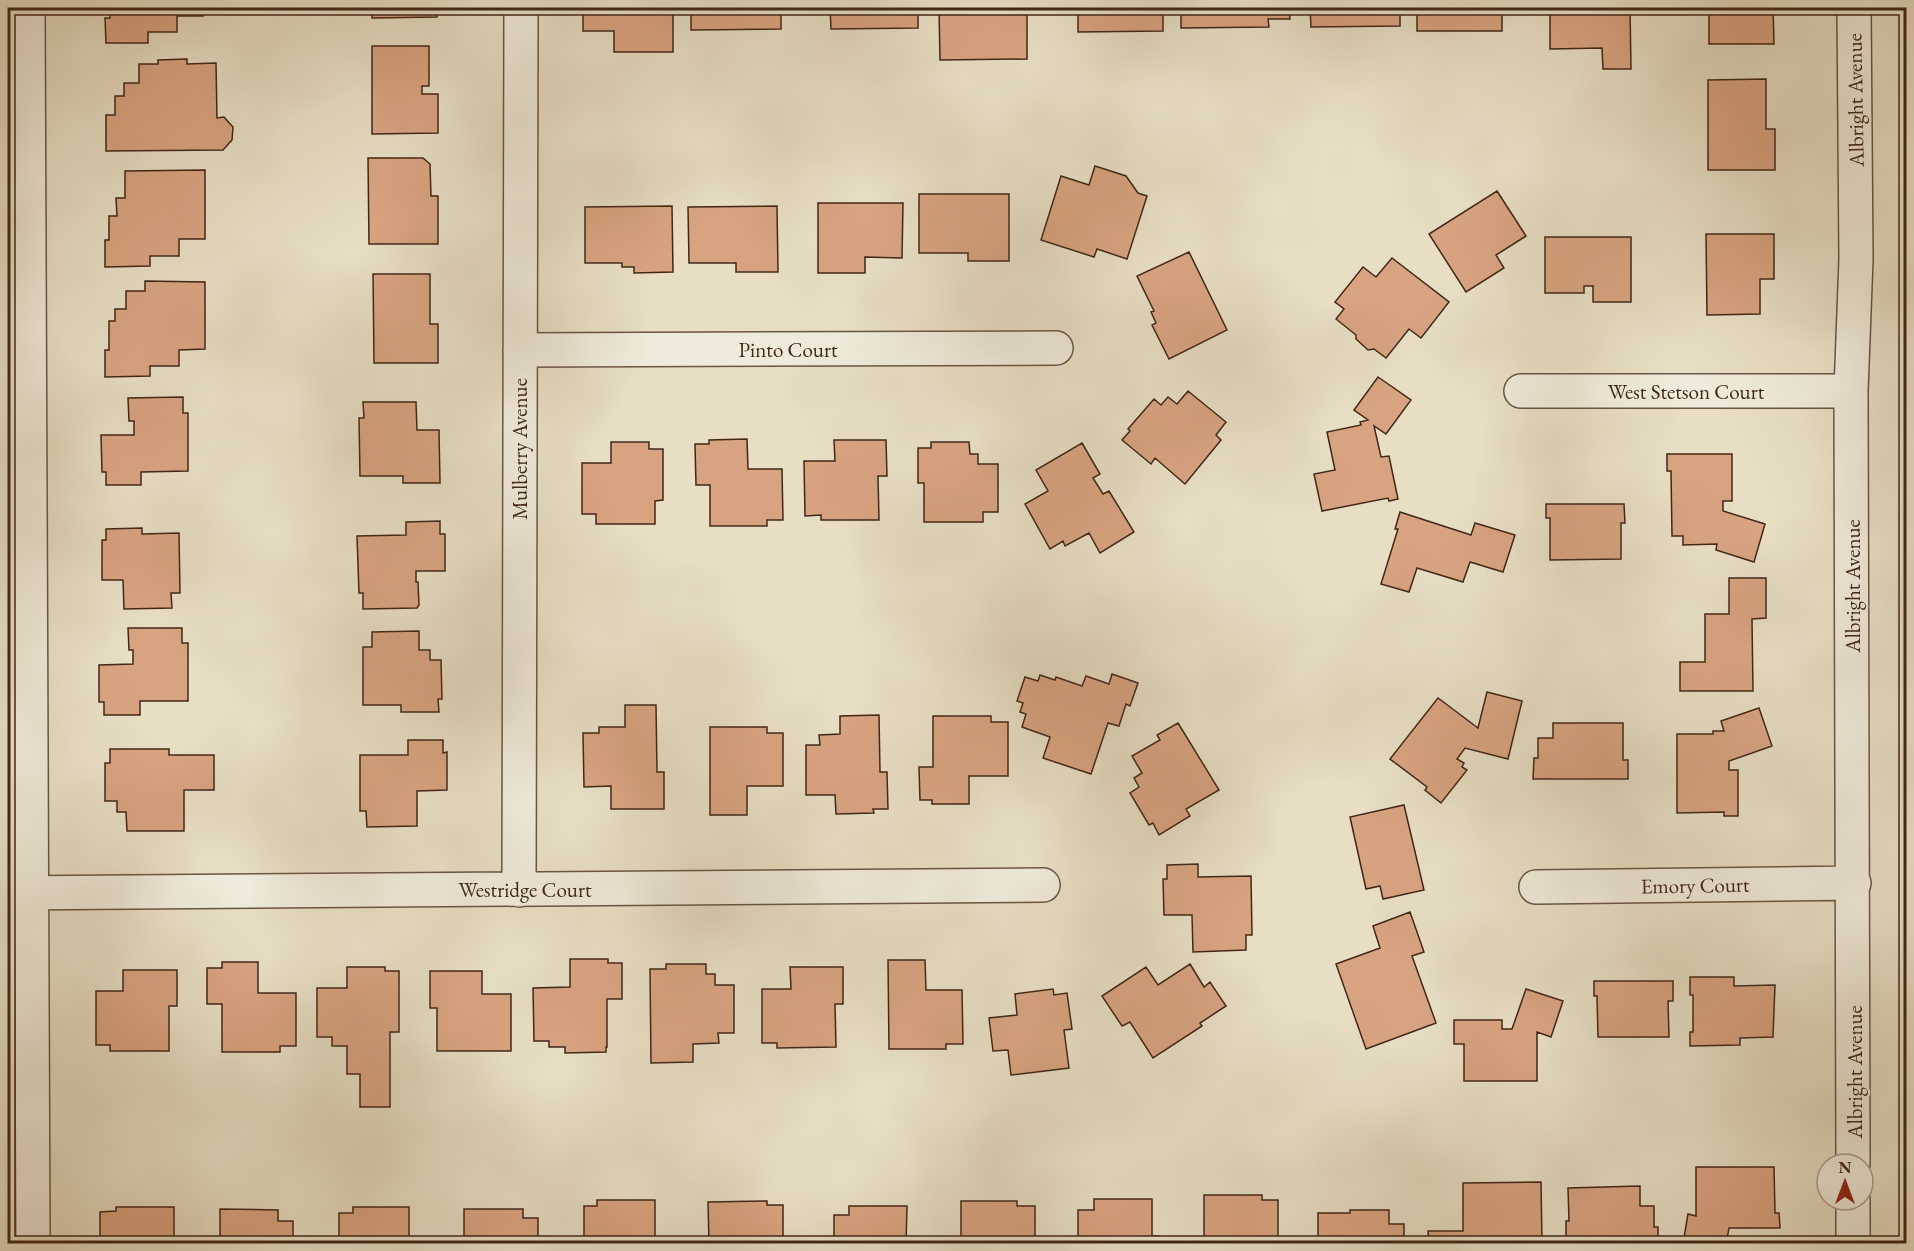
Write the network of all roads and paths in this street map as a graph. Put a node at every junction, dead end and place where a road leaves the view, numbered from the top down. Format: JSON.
{"nodes":[{"id":1,"x":28,"y":8,"type":"edge"},
{"id":2,"x":521,"y":8,"type":"edge"},
{"id":3,"x":1854,"y":8,"type":"edge"},
{"id":4,"x":18,"y":175,"type":"edge"},
{"id":5,"x":1056,"y":348,"type":"dead end"},
{"id":6,"x":520,"y":350,"type":"junction"},
{"id":7,"x":1521,"y":391,"type":"dead end"},
{"id":8,"x":1851,"y":391,"type":"junction"},
{"id":9,"x":1854,"y":883,"type":"junction"},
{"id":10,"x":1044,"y":885,"type":"dead end"},
{"id":11,"x":1536,"y":887,"type":"dead end"},
{"id":12,"x":519,"y":890,"type":"junction"},
{"id":13,"x":19,"y":892,"type":"edge"},
{"id":14,"x":1853,"y":1152,"type":"edge"},
{"id":15,"x":1853,"y":1212,"type":"edge"},
{"id":16,"x":33,"y":1244,"type":"edge"},
{"id":17,"x":1853,"y":1244,"type":"edge"}],
"edges":[{"from":1,"to":4,"type":"street"},
{"from":2,"to":6,"type":"street","name":"Mulberry Avenue"},
{"from":3,"to":8,"type":"street","name":"Albright Avenue"},
{"from":4,"to":13,"type":"street"},
{"from":5,"to":6,"type":"street","name":"Pinto Court"},
{"from":6,"to":12,"type":"street","name":"Mulberry Avenue"},
{"from":7,"to":8,"type":"street","name":"West Stetson Court"},
{"from":8,"to":9,"type":"street","name":"Albright Avenue"},
{"from":9,"to":11,"type":"street","name":"Emory Court"},
{"from":9,"to":14,"type":"street","name":"Albright Avenue"},
{"from":10,"to":12,"type":"street","name":"Westridge Court"},
{"from":12,"to":13,"type":"street","name":"Westridge Court"},
{"from":13,"to":16,"type":"street"},
{"from":15,"to":17,"type":"street"}]}
